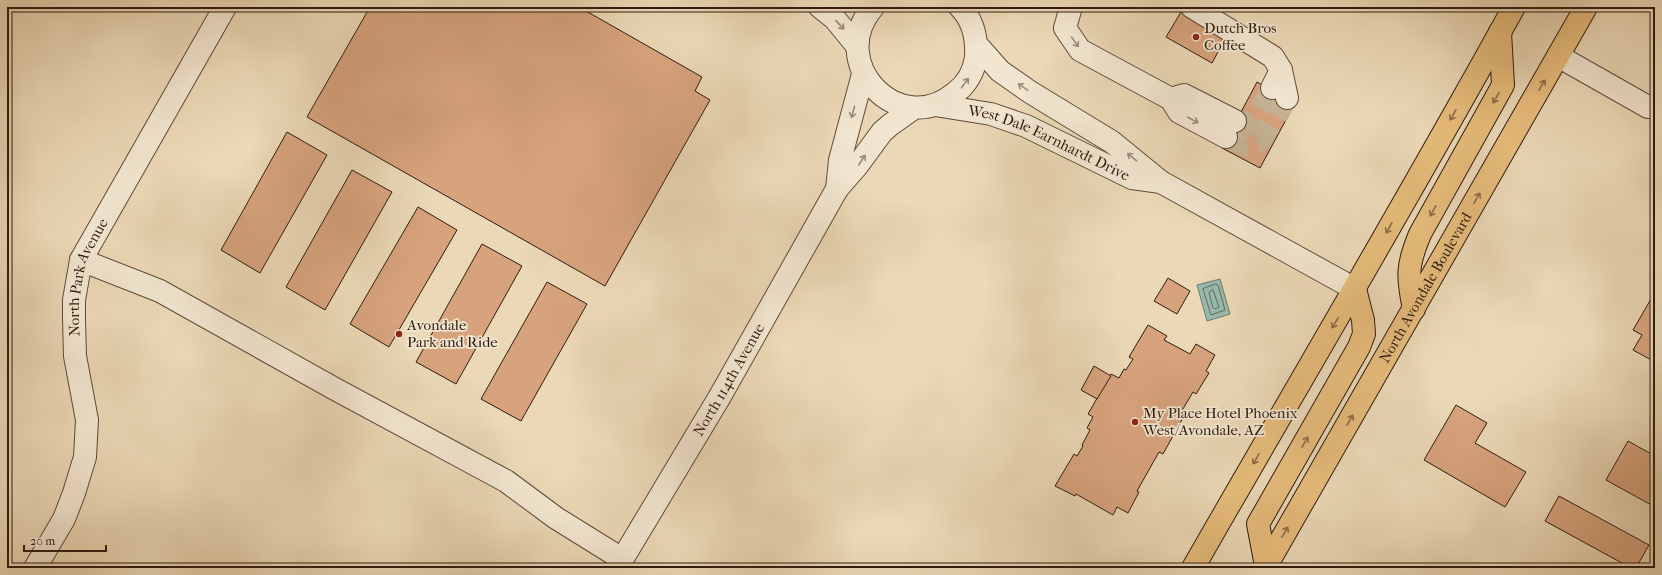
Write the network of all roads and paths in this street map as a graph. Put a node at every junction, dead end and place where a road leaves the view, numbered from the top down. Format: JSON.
{"nodes":[{"id":1,"x":225,"y":7,"type":"edge"},
{"id":2,"x":820,"y":7,"type":"edge"},
{"id":3,"x":873,"y":7,"type":"edge"},
{"id":4,"x":960,"y":7,"type":"edge"},
{"id":5,"x":1071,"y":7,"type":"edge"},
{"id":6,"x":1192,"y":7,"type":"edge"},
{"id":7,"x":1514,"y":7,"type":"edge"},
{"id":8,"x":1586,"y":7,"type":"edge"},
{"id":9,"x":975,"y":26,"type":"edge"},
{"id":10,"x":1500,"y":32,"type":"junction"},
{"id":11,"x":857,"y":46,"type":"junction"},
{"id":12,"x":1558,"y":56,"type":"junction"},
{"id":13,"x":863,"y":74,"type":"junction"},
{"id":14,"x":1280,"y":85,"type":"tunnel mouth"},
{"id":15,"x":935,"y":105,"type":"junction"},
{"id":16,"x":1655,"y":106,"type":"edge"},
{"id":17,"x":914,"y":108,"type":"junction"},
{"id":18,"x":1230,"y":129,"type":"tunnel mouth"},
{"id":19,"x":1162,"y":182,"type":"junction"},
{"id":20,"x":837,"y":189,"type":"junction"},
{"id":21,"x":81,"y":260,"type":"junction"},
{"id":22,"x":1355,"y":289,"type":"junction"},
{"id":23,"x":1414,"y":309,"type":"junction"},
{"id":24,"x":620,"y":564,"type":"edge"},
{"id":25,"x":1265,"y":567,"type":"edge"},
{"id":26,"x":35,"y":568,"type":"edge"},
{"id":27,"x":1193,"y":568,"type":"edge"}],
"edges":[{"from":1,"to":21,"type":"street","name":"North Park Avenue"},
{"from":2,"to":11,"type":"street","one_way":true},
{"from":3,"to":11,"type":"street","name":"West Dale Earnhardt Drive"},
{"from":4,"to":9,"type":"street","name":"West Dale Earnhardt Drive"},
{"from":5,"to":18,"type":"street","one_way":true},
{"from":6,"to":14,"type":"street"},
{"from":7,"to":10,"type":"main road"},
{"from":8,"to":12,"type":"main road","name":"North Avondale Boulevard"},
{"from":15,"to":9,"type":"street","name":"West Dale Earnhardt Drive","one_way":true},
{"from":19,"to":9,"type":"street","name":"West Dale Earnhardt Drive","one_way":true},
{"from":10,"to":22,"type":"main road","one_way":true},
{"from":10,"to":23,"type":"main road","one_way":true},
{"from":11,"to":13,"type":"street","name":"West Dale Earnhardt Drive"},
{"from":12,"to":16,"type":"street"},
{"from":23,"to":12,"type":"main road","name":"North Avondale Boulevard","one_way":true},
{"from":13,"to":17,"type":"street","name":"West Dale Earnhardt Drive"},
{"from":13,"to":20,"type":"street","one_way":true},
{"from":15,"to":17,"type":"street","name":"West Dale Earnhardt Drive"},
{"from":15,"to":19,"type":"street","name":"West Dale Earnhardt Drive"},
{"from":20,"to":17,"type":"street","one_way":true},
{"from":19,"to":22,"type":"street","name":"West Dale Earnhardt Drive"},
{"from":20,"to":24,"type":"street","name":"North 114th Avenue"},
{"from":21,"to":24,"type":"street"},
{"from":21,"to":26,"type":"street","name":"North Park Avenue"},
{"from":25,"to":22,"type":"main road","one_way":true},
{"from":22,"to":27,"type":"main road","one_way":true},
{"from":25,"to":23,"type":"main road","name":"North Avondale Boulevard","one_way":true}]}
